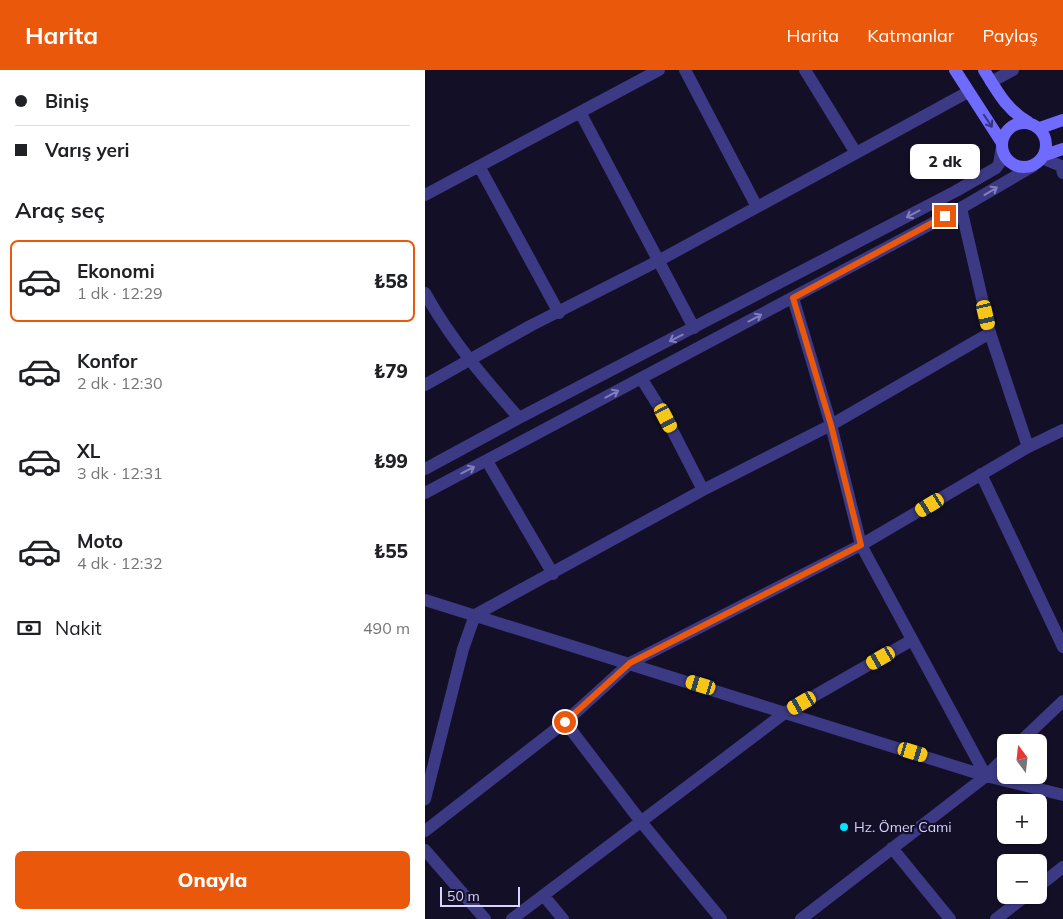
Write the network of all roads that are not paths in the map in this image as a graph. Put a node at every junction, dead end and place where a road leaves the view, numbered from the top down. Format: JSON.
{"nodes":[{"id":1,"x":659,"y":70,"type":"edge"},
{"id":2,"x":685,"y":70,"type":"edge"},
{"id":3,"x":805,"y":70,"type":"edge"},
{"id":4,"x":955,"y":70,"type":"edge"},
{"id":5,"x":984,"y":70,"type":"edge"},
{"id":6,"x":1013,"y":70,"type":"edge"},
{"id":7,"x":991,"y":82,"type":"junction"},
{"id":8,"x":968,"y":92,"type":"junction"},
{"id":9,"x":580,"y":112,"type":"junction"},
{"id":10,"x":1063,"y":120,"type":"edge"},
{"id":11,"x":1028,"y":122,"type":"junction"},
{"id":12,"x":1040,"y":128,"type":"junction"},
{"id":13,"x":1002,"y":144,"type":"junction"},
{"id":14,"x":1063,"y":149,"type":"edge"},
{"id":15,"x":856,"y":153,"type":"junction"},
{"id":16,"x":1040,"y":160,"type":"junction"},
{"id":17,"x":479,"y":166,"type":"junction"},
{"id":18,"x":1063,"y":173,"type":"edge"},
{"id":19,"x":425,"y":195,"type":"edge"},
{"id":20,"x":757,"y":207,"type":"junction"},
{"id":21,"x":961,"y":208,"type":"junction"},
{"id":22,"x":658,"y":261,"type":"junction"},
{"id":23,"x":425,"y":293,"type":"edge"},
{"id":24,"x":793,"y":298,"type":"junction"},
{"id":25,"x":559,"y":312,"type":"junction"},
{"id":26,"x":694,"y":328,"type":"junction"},
{"id":27,"x":990,"y":333,"type":"junction"},
{"id":28,"x":469,"y":362,"type":"junction"},
{"id":29,"x":641,"y":378,"type":"junction"},
{"id":30,"x":425,"y":386,"type":"edge"},
{"id":31,"x":519,"y":418,"type":"junction"},
{"id":32,"x":831,"y":425,"type":"junction"},
{"id":33,"x":1063,"y":430,"type":"edge"},
{"id":34,"x":1028,"y":447,"type":"junction"},
{"id":35,"x":487,"y":461,"type":"junction"},
{"id":36,"x":425,"y":469,"type":"edge"},
{"id":37,"x":981,"y":474,"type":"junction"},
{"id":38,"x":703,"y":490,"type":"junction"},
{"id":39,"x":425,"y":493,"type":"edge"},
{"id":40,"x":861,"y":545,"type":"junction"},
{"id":41,"x":553,"y":574,"type":"junction"},
{"id":42,"x":425,"y":600,"type":"edge"},
{"id":43,"x":475,"y":615,"type":"junction"},
{"id":44,"x":913,"y":640,"type":"junction"},
{"id":45,"x":1063,"y":647,"type":"edge"},
{"id":46,"x":630,"y":663,"type":"junction"},
{"id":47,"x":1063,"y":701,"type":"edge"},
{"id":48,"x":786,"y":712,"type":"junction"},
{"id":49,"x":565,"y":722,"type":"junction"},
{"id":50,"x":1028,"y":734,"type":"edge"},
{"id":51,"x":997,"y":765,"type":"edge"},
{"id":52,"x":987,"y":776,"type":"junction"},
{"id":53,"x":1063,"y":795,"type":"edge"},
{"id":54,"x":425,"y":799,"type":"edge"},
{"id":55,"x":642,"y":823,"type":"junction"},
{"id":56,"x":425,"y":831,"type":"edge"},
{"id":57,"x":892,"y":848,"type":"junction"},
{"id":58,"x":425,"y":850,"type":"edge"},
{"id":59,"x":1063,"y":867,"type":"edge"},
{"id":60,"x":1047,"y":880,"type":"edge"},
{"id":61,"x":544,"y":896,"type":"junction"},
{"id":62,"x":1015,"y":904,"type":"edge"},
{"id":63,"x":485,"y":919,"type":"edge"},
{"id":64,"x":512,"y":919,"type":"edge"},
{"id":65,"x":563,"y":919,"type":"edge"},
{"id":66,"x":721,"y":919,"type":"edge"},
{"id":67,"x":801,"y":919,"type":"edge"},
{"id":68,"x":950,"y":919,"type":"edge"},
{"id":69,"x":996,"y":919,"type":"edge"}],
"edges":[{"from":1,"to":9,"type":"street"},
{"from":2,"to":20,"type":"street"},
{"from":3,"to":15,"type":"street"},
{"from":4,"to":8,"type":"main road"},
{"from":5,"to":7,"type":"main road"},
{"from":6,"to":7,"type":"street"},
{"from":7,"to":11,"type":"main road"},
{"from":8,"to":13,"type":"main road","one_way":true},
{"from":8,"to":15,"type":"street"},
{"from":9,"to":17,"type":"street"},
{"from":9,"to":22,"type":"street"},
{"from":10,"to":12,"type":"main road"},
{"from":11,"to":12,"type":"main road"},
{"from":11,"to":13,"type":"main road"},
{"from":12,"to":16,"type":"main road"},
{"from":13,"to":16,"type":"main road"},
{"from":13,"to":26,"type":"street","one_way":true},
{"from":14,"to":16,"type":"main road"},
{"from":15,"to":20,"type":"street"},
{"from":16,"to":18,"type":"street"},
{"from":21,"to":16,"type":"street","one_way":true},
{"from":17,"to":19,"type":"street"},
{"from":17,"to":25,"type":"street"},
{"from":20,"to":22,"type":"street"},
{"from":21,"to":24,"type":"street"},
{"from":21,"to":27,"type":"street"},
{"from":22,"to":25,"type":"street"},
{"from":22,"to":26,"type":"street"},
{"from":23,"to":28,"type":"street"},
{"from":29,"to":24,"type":"street","one_way":true},
{"from":24,"to":32,"type":"street"},
{"from":25,"to":28,"type":"street"},
{"from":26,"to":31,"type":"street","one_way":true},
{"from":27,"to":32,"type":"street"},
{"from":27,"to":34,"type":"street"},
{"from":28,"to":30,"type":"street"},
{"from":28,"to":31,"type":"street"},
{"from":35,"to":29,"type":"street","one_way":true},
{"from":29,"to":38,"type":"street"},
{"from":31,"to":36,"type":"street"},
{"from":32,"to":38,"type":"street"},
{"from":32,"to":40,"type":"street"},
{"from":33,"to":34,"type":"street"},
{"from":34,"to":37,"type":"street"},
{"from":39,"to":35,"type":"street","one_way":true},
{"from":35,"to":41,"type":"street"},
{"from":37,"to":40,"type":"street"},
{"from":37,"to":45,"type":"street"},
{"from":38,"to":41,"type":"street"},
{"from":40,"to":44,"type":"street"},
{"from":40,"to":46,"type":"street"},
{"from":41,"to":43,"type":"street"},
{"from":42,"to":43,"type":"street"},
{"from":43,"to":46,"type":"street"},
{"from":43,"to":54,"type":"street"},
{"from":44,"to":48,"type":"street"},
{"from":44,"to":52,"type":"street"},
{"from":46,"to":48,"type":"street"},
{"from":46,"to":49,"type":"street"},
{"from":47,"to":50,"type":"street"},
{"from":48,"to":52,"type":"street"},
{"from":48,"to":55,"type":"street"},
{"from":49,"to":55,"type":"street"},
{"from":49,"to":56,"type":"street"},
{"from":51,"to":52,"type":"street"},
{"from":52,"to":53,"type":"street"},
{"from":52,"to":57,"type":"street"},
{"from":55,"to":61,"type":"street"},
{"from":55,"to":66,"type":"street"},
{"from":57,"to":67,"type":"street"},
{"from":57,"to":68,"type":"street"},
{"from":58,"to":63,"type":"street"},
{"from":59,"to":60,"type":"street"},
{"from":61,"to":64,"type":"street"},
{"from":61,"to":65,"type":"street"},
{"from":62,"to":69,"type":"street"}]}
